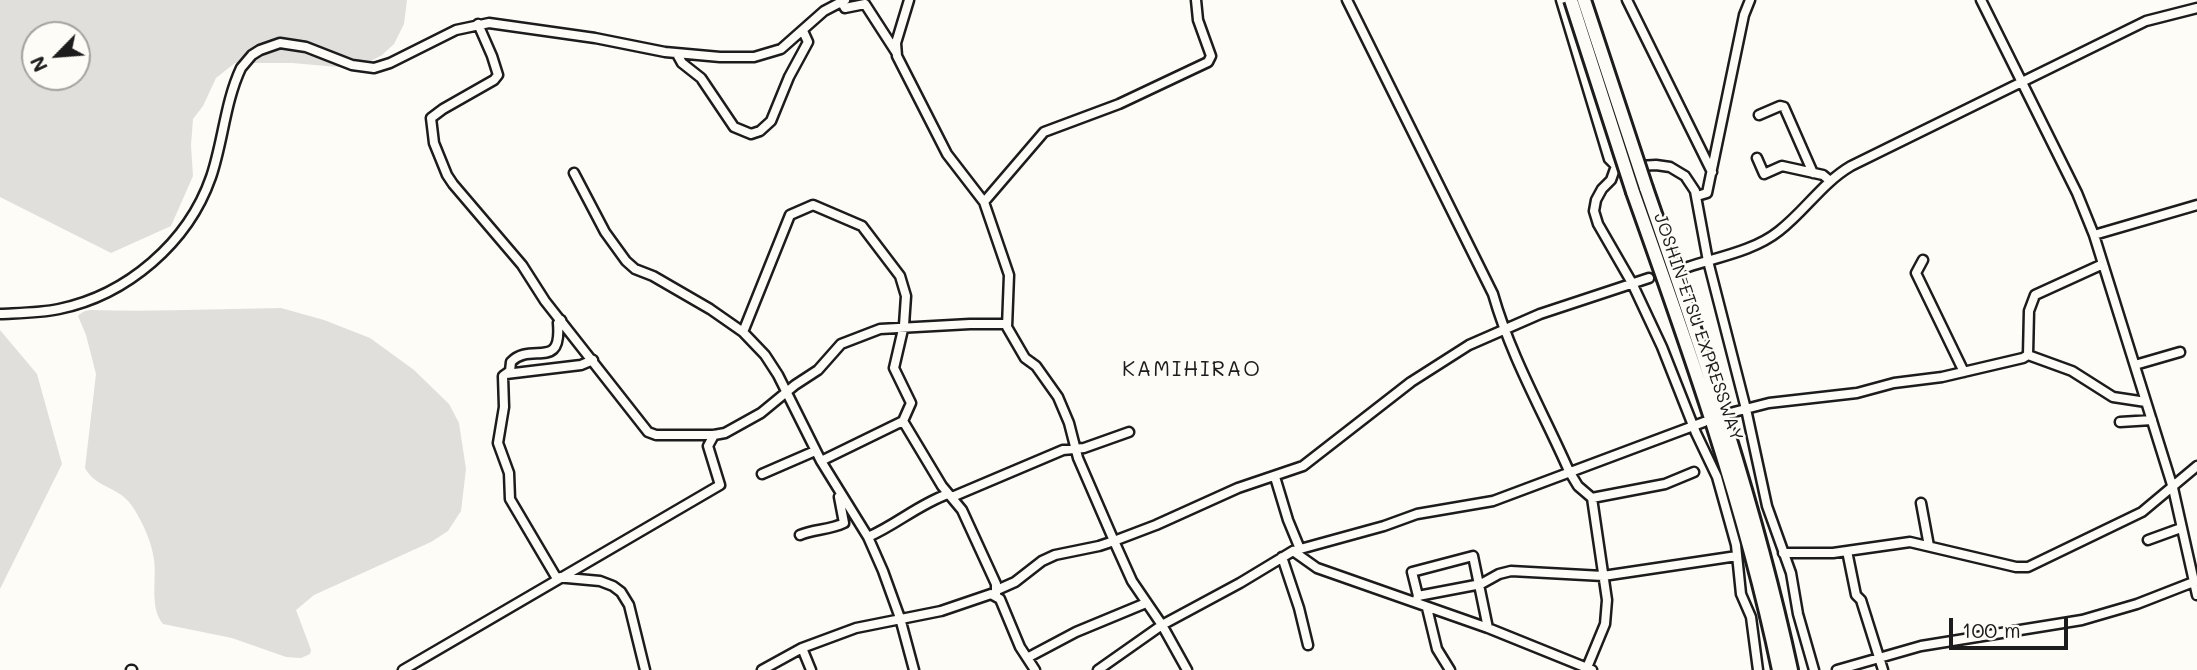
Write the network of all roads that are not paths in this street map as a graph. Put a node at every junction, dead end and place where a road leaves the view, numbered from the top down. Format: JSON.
{"nodes":[{"id":1,"x":909,"y":0,"type":"edge"},
{"id":2,"x":1196,"y":0,"type":"edge"},
{"id":3,"x":1347,"y":0,"type":"edge"},
{"id":4,"x":1561,"y":0,"type":"edge"},
{"id":5,"x":1571,"y":0,"type":"edge"},
{"id":6,"x":1584,"y":0,"type":"edge"},
{"id":7,"x":1627,"y":0,"type":"edge"},
{"id":8,"x":1750,"y":0,"type":"edge"},
{"id":9,"x":1981,"y":0,"type":"edge"},
{"id":10,"x":843,"y":1,"type":"edge"},
{"id":11,"x":2197,"y":8,"type":"edge"},
{"id":12,"x":478,"y":24,"type":"junction"},
{"id":13,"x":803,"y":31,"type":"junction"},
{"id":14,"x":896,"y":52,"type":"junction"},
{"id":15,"x":677,"y":54,"type":"junction"},
{"id":16,"x":2021,"y":82,"type":"junction"},
{"id":17,"x":1759,"y":115,"type":"dead end"},
{"id":18,"x":1757,"y":158,"type":"dead end"},
{"id":19,"x":1616,"y":166,"type":"junction"},
{"id":20,"x":1712,"y":172,"type":"junction"},
{"id":21,"x":574,"y":173,"type":"dead end"},
{"id":22,"x":1813,"y":173,"type":"junction"},
{"id":23,"x":1829,"y":180,"type":"junction"},
{"id":24,"x":1640,"y":190,"type":"junction"},
{"id":25,"x":1696,"y":196,"type":"junction"},
{"id":26,"x":984,"y":202,"type":"junction"},
{"id":27,"x":2197,"y":205,"type":"edge"},
{"id":28,"x":2094,"y":235,"type":"junction"},
{"id":29,"x":1923,"y":260,"type":"dead end"},
{"id":30,"x":1707,"y":261,"type":"junction"},
{"id":31,"x":2103,"y":264,"type":"junction"},
{"id":32,"x":1688,"y":267,"type":"tunnel mouth"},
{"id":33,"x":1649,"y":278,"type":"tunnel mouth"},
{"id":34,"x":1632,"y":283,"type":"junction"},
{"id":35,"x":0,"y":314,"type":"edge"},
{"id":36,"x":561,"y":320,"type":"junction"},
{"id":37,"x":1007,"y":324,"type":"junction"},
{"id":38,"x":904,"y":328,"type":"junction"},
{"id":39,"x":1503,"y":330,"type":"junction"},
{"id":40,"x":743,"y":332,"type":"junction"},
{"id":41,"x":2180,"y":352,"type":"dead end"},
{"id":42,"x":2028,"y":355,"type":"junction"},
{"id":43,"x":593,"y":360,"type":"junction"},
{"id":44,"x":2135,"y":365,"type":"junction"},
{"id":45,"x":1964,"y":372,"type":"junction"},
{"id":46,"x":506,"y":374,"type":"junction"},
{"id":47,"x":786,"y":391,"type":"junction"},
{"id":48,"x":2146,"y":402,"type":"junction"},
{"id":49,"x":1745,"y":409,"type":"junction"},
{"id":50,"x":1730,"y":413,"type":"dead end"},
{"id":51,"x":903,"y":421,"type":"junction"},
{"id":52,"x":2152,"y":421,"type":"junction"},
{"id":53,"x":1704,"y":422,"type":"dead end"},
{"id":54,"x":2120,"y":422,"type":"dead end"},
{"id":55,"x":1694,"y":424,"type":"junction"},
{"id":56,"x":1129,"y":432,"type":"dead end"},
{"id":57,"x":713,"y":435,"type":"junction"},
{"id":58,"x":1075,"y":449,"type":"junction"},
{"id":59,"x":815,"y":451,"type":"junction"},
{"id":60,"x":821,"y":461,"type":"junction"},
{"id":61,"x":2197,"y":466,"type":"edge"},
{"id":62,"x":1569,"y":471,"type":"junction"},
{"id":63,"x":1695,"y":472,"type":"dead end"},
{"id":64,"x":762,"y":474,"type":"dead end"},
{"id":65,"x":1275,"y":477,"type":"junction"},
{"id":66,"x":2173,"y":488,"type":"junction"},
{"id":67,"x":839,"y":493,"type":"junction"},
{"id":68,"x":950,"y":496,"type":"junction"},
{"id":69,"x":1591,"y":498,"type":"junction"},
{"id":70,"x":1921,"y":503,"type":"dead end"},
{"id":71,"x":2181,"y":528,"type":"junction"},
{"id":72,"x":800,"y":536,"type":"dead end"},
{"id":73,"x":868,"y":537,"type":"junction"},
{"id":74,"x":2148,"y":540,"type":"dead end"},
{"id":75,"x":1114,"y":541,"type":"junction"},
{"id":76,"x":1929,"y":546,"type":"junction"},
{"id":77,"x":1297,"y":550,"type":"junction"},
{"id":78,"x":1847,"y":551,"type":"junction"},
{"id":79,"x":1783,"y":553,"type":"junction"},
{"id":80,"x":1737,"y":556,"type":"junction"},
{"id":81,"x":1282,"y":557,"type":"junction"},
{"id":82,"x":1603,"y":576,"type":"junction"},
{"id":83,"x":561,"y":578,"type":"junction"},
{"id":84,"x":2195,"y":581,"type":"edge"},
{"id":85,"x":1481,"y":584,"type":"junction"},
{"id":86,"x":997,"y":593,"type":"junction"},
{"id":87,"x":2197,"y":595,"type":"edge"},
{"id":88,"x":1416,"y":600,"type":"junction"},
{"id":89,"x":1146,"y":603,"type":"junction"},
{"id":90,"x":1427,"y":608,"type":"junction"},
{"id":91,"x":900,"y":618,"type":"junction"},
{"id":92,"x":1162,"y":625,"type":"junction"},
{"id":93,"x":1489,"y":628,"type":"junction"},
{"id":94,"x":1308,"y":645,"type":"dead end"},
{"id":95,"x":802,"y":648,"type":"junction"},
{"id":96,"x":1878,"y":657,"type":"junction"},
{"id":97,"x":1027,"y":658,"type":"junction"},
{"id":98,"x":1588,"y":669,"type":"edge"},
{"id":99,"x":403,"y":670,"type":"edge"},
{"id":100,"x":645,"y":670,"type":"edge"},
{"id":101,"x":762,"y":670,"type":"edge"},
{"id":102,"x":811,"y":670,"type":"edge"},
{"id":103,"x":914,"y":670,"type":"edge"},
{"id":104,"x":1035,"y":670,"type":"edge"},
{"id":105,"x":1098,"y":670,"type":"edge"},
{"id":106,"x":1187,"y":670,"type":"edge"},
{"id":107,"x":1450,"y":670,"type":"edge"},
{"id":108,"x":1758,"y":670,"type":"edge"},
{"id":109,"x":1779,"y":670,"type":"edge"},
{"id":110,"x":1791,"y":670,"type":"edge"},
{"id":111,"x":1814,"y":670,"type":"edge"},
{"id":112,"x":1837,"y":670,"type":"edge"},
{"id":113,"x":1883,"y":670,"type":"edge"}],
"edges":[{"from":1,"to":14,"type":"street"},
{"from":2,"to":26,"type":"street"},
{"from":3,"to":39,"type":"street"},
{"from":4,"to":19,"type":"street"},
{"from":5,"to":24,"type":"highway","name":"JOSHIN-ETSU EXPRESSWAY","bridge":true},
{"from":6,"to":24,"type":"highway","name":"JOSHIN-ETSU EXPRESSWAY","bridge":true},
{"from":7,"to":20,"type":"street"},
{"from":8,"to":20,"type":"street"},
{"from":9,"to":16,"type":"street"},
{"from":10,"to":13,"type":"street"},
{"from":10,"to":14,"type":"street"},
{"from":11,"to":16,"type":"street"},
{"from":12,"to":15,"type":"street"},
{"from":12,"to":35,"type":"street"},
{"from":12,"to":36,"type":"street"},
{"from":13,"to":15,"type":"street"},
{"from":13,"to":15,"type":"street"},
{"from":14,"to":26,"type":"street"},
{"from":16,"to":23,"type":"street"},
{"from":16,"to":28,"type":"street"},
{"from":17,"to":22,"type":"street"},
{"from":18,"to":22,"type":"street"},
{"from":19,"to":25,"type":"street"},
{"from":19,"to":34,"type":"street"},
{"from":20,"to":25,"type":"street"},
{"from":21,"to":40,"type":"street"},
{"from":22,"to":23,"type":"street"},
{"from":23,"to":30,"type":"street"},
{"from":24,"to":109,"type":"highway","name":"JOSHIN-ETSU EXPRESSWAY"},
{"from":24,"to":110,"type":"highway","name":"JOSHIN-ETSU EXPRESSWAY"},
{"from":25,"to":30,"type":"street"},
{"from":26,"to":37,"type":"street"},
{"from":27,"to":28,"type":"street"},
{"from":28,"to":31,"type":"street"},
{"from":29,"to":45,"type":"street"},
{"from":30,"to":32,"type":"street"},
{"from":30,"to":49,"type":"street"},
{"from":31,"to":42,"type":"street"},
{"from":31,"to":44,"type":"street"},
{"from":33,"to":34,"type":"street"},
{"from":34,"to":39,"type":"street"},
{"from":34,"to":55,"type":"street"},
{"from":36,"to":43,"type":"street"},
{"from":36,"to":46,"type":"street"},
{"from":37,"to":38,"type":"street"},
{"from":37,"to":58,"type":"street"},
{"from":38,"to":40,"type":"street"},
{"from":38,"to":47,"type":"street"},
{"from":38,"to":51,"type":"street"},
{"from":39,"to":62,"type":"street"},
{"from":39,"to":65,"type":"street"},
{"from":40,"to":47,"type":"street"},
{"from":41,"to":44,"type":"street"},
{"from":42,"to":45,"type":"street"},
{"from":42,"to":48,"type":"street"},
{"from":43,"to":46,"type":"street"},
{"from":43,"to":57,"type":"street"},
{"from":44,"to":48,"type":"street"},
{"from":45,"to":49,"type":"street"},
{"from":46,"to":83,"type":"street"},
{"from":47,"to":57,"type":"street"},
{"from":47,"to":59,"type":"street"},
{"from":48,"to":52,"type":"street"},
{"from":49,"to":50,"type":"street"},
{"from":49,"to":79,"type":"street"},
{"from":51,"to":60,"type":"street"},
{"from":51,"to":68,"type":"street"},
{"from":52,"to":54,"type":"street"},
{"from":52,"to":66,"type":"street"},
{"from":53,"to":55,"type":"street"},
{"from":55,"to":62,"type":"street"},
{"from":55,"to":80,"type":"street"},
{"from":56,"to":58,"type":"street"},
{"from":57,"to":83,"type":"street"},
{"from":58,"to":68,"type":"street"},
{"from":58,"to":75,"type":"street"},
{"from":59,"to":60,"type":"street"},
{"from":59,"to":64,"type":"street"},
{"from":60,"to":67,"type":"street"},
{"from":61,"to":66,"type":"street"},
{"from":62,"to":69,"type":"street"},
{"from":62,"to":77,"type":"street"},
{"from":63,"to":69,"type":"street"},
{"from":65,"to":75,"type":"street"},
{"from":65,"to":77,"type":"street"},
{"from":66,"to":71,"type":"street"},
{"from":66,"to":76,"type":"street"},
{"from":67,"to":72,"type":"street"},
{"from":67,"to":73,"type":"street"},
{"from":68,"to":73,"type":"street"},
{"from":68,"to":86,"type":"street"},
{"from":69,"to":82,"type":"street"},
{"from":70,"to":76,"type":"street"},
{"from":71,"to":74,"type":"street"},
{"from":71,"to":84,"type":"street"},
{"from":73,"to":91,"type":"street"},
{"from":75,"to":86,"type":"street"},
{"from":75,"to":89,"type":"street"},
{"from":76,"to":78,"type":"street"},
{"from":77,"to":81,"type":"street"},
{"from":77,"to":88,"type":"street"},
{"from":78,"to":79,"type":"street"},
{"from":78,"to":96,"type":"street"},
{"from":79,"to":111,"type":"street"},
{"from":80,"to":82,"type":"street"},
{"from":80,"to":108,"type":"street"},
{"from":81,"to":92,"type":"street"},
{"from":81,"to":94,"type":"street"},
{"from":82,"to":85,"type":"street"},
{"from":82,"to":98,"type":"street"},
{"from":83,"to":99,"type":"street"},
{"from":83,"to":100,"type":"street"},
{"from":84,"to":87,"type":"street"},
{"from":84,"to":96,"type":"street"},
{"from":85,"to":88,"type":"street"},
{"from":85,"to":88,"type":"street"},
{"from":85,"to":93,"type":"street"},
{"from":86,"to":91,"type":"street"},
{"from":86,"to":97,"type":"street"},
{"from":88,"to":90,"type":"street"},
{"from":89,"to":92,"type":"street"},
{"from":89,"to":97,"type":"street"},
{"from":90,"to":93,"type":"street"},
{"from":90,"to":107,"type":"street"},
{"from":91,"to":95,"type":"street"},
{"from":91,"to":103,"type":"street"},
{"from":92,"to":105,"type":"street"},
{"from":92,"to":106,"type":"street"},
{"from":93,"to":98,"type":"street"},
{"from":95,"to":101,"type":"street"},
{"from":95,"to":102,"type":"street"},
{"from":96,"to":112,"type":"street"},
{"from":96,"to":113,"type":"street"},
{"from":97,"to":104,"type":"street"}]}
